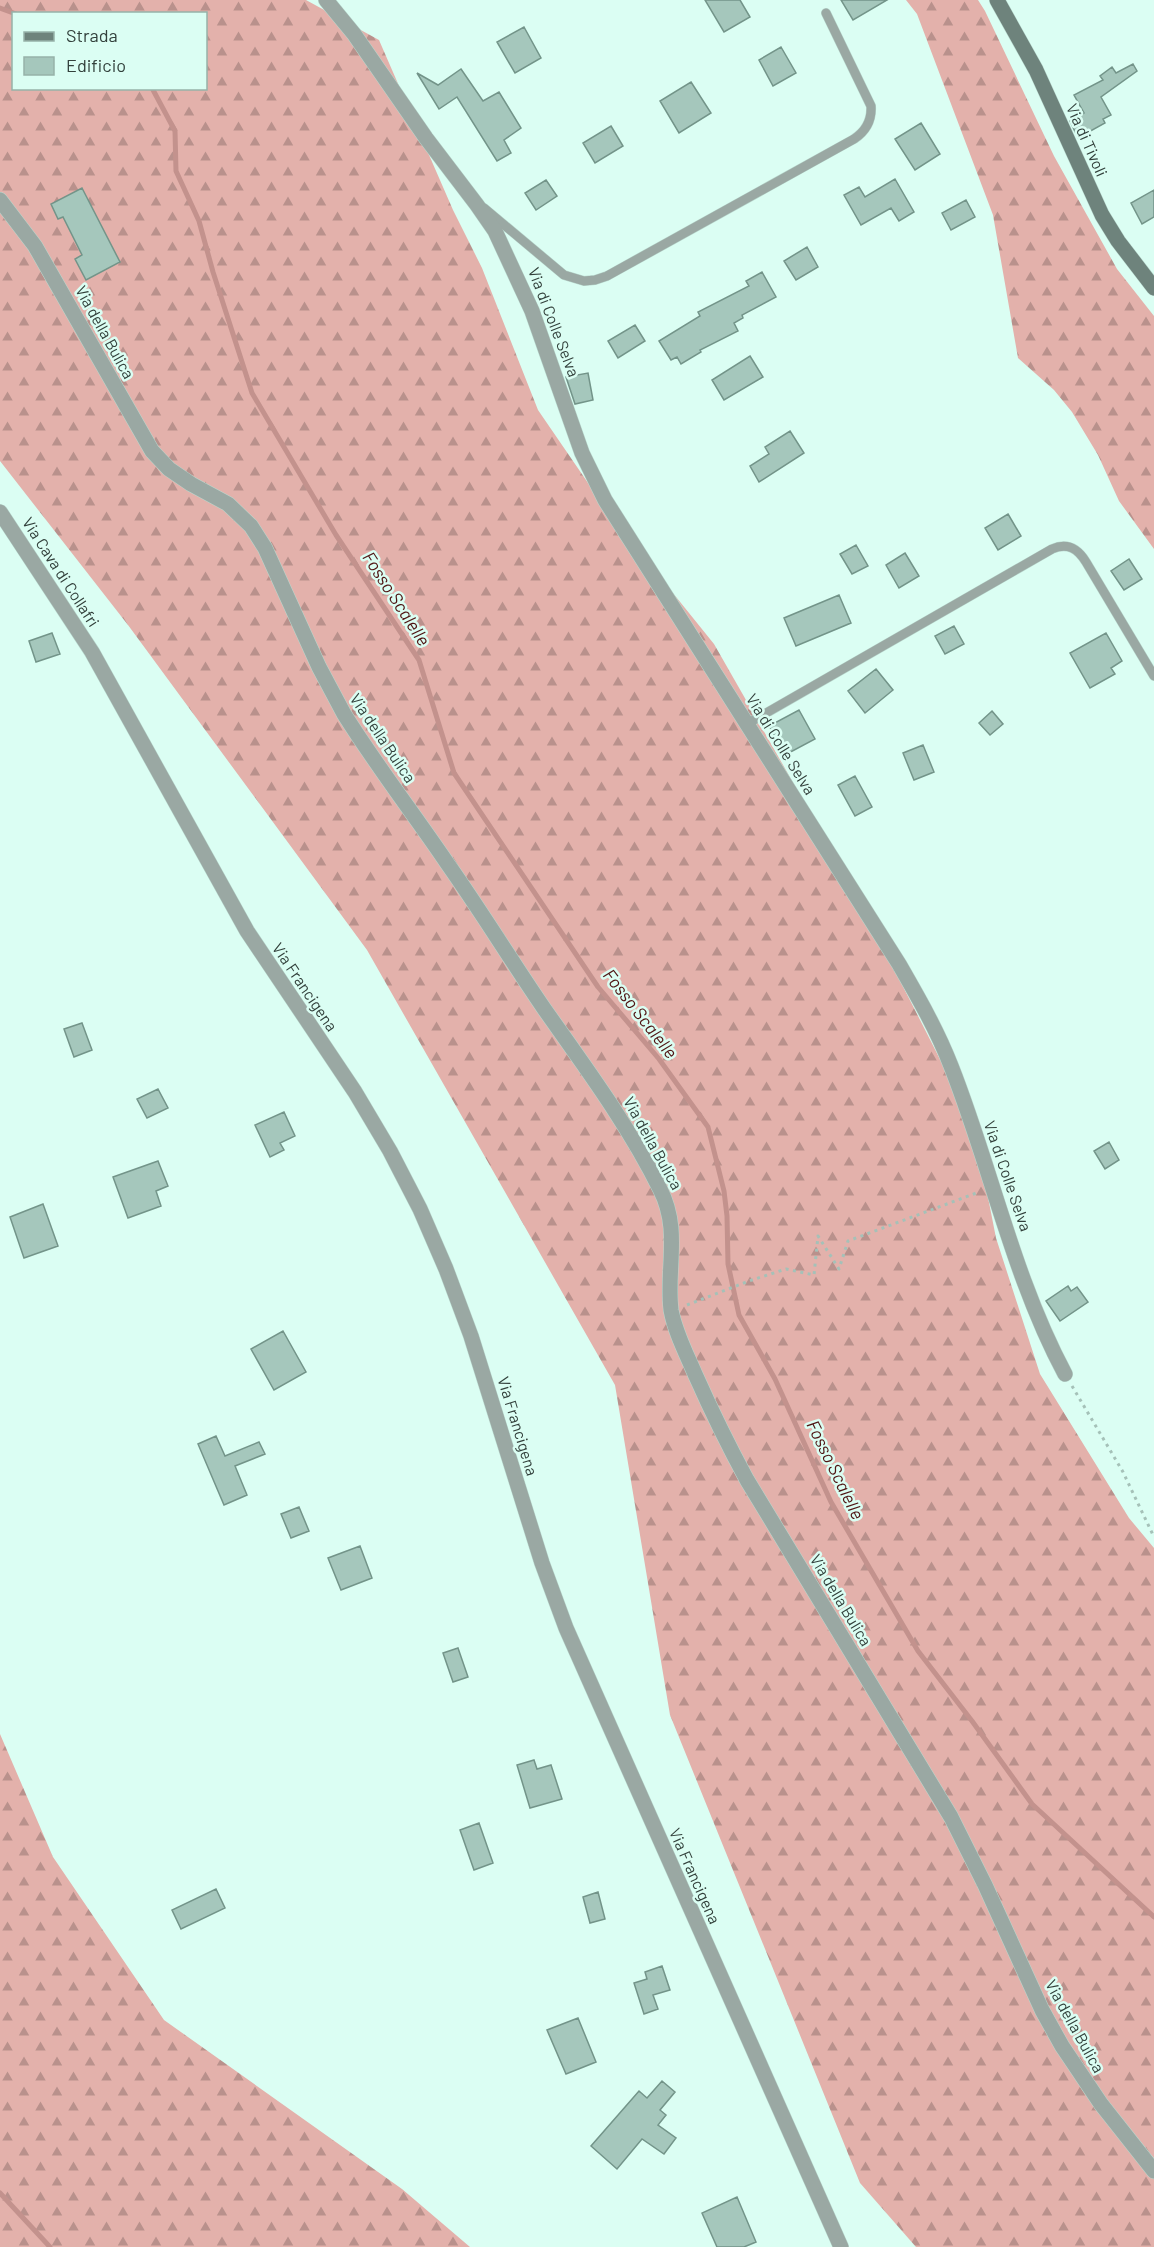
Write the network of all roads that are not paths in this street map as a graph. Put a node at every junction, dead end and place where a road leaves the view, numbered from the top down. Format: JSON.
{"nodes":[{"id":1,"x":326,"y":0,"type":"edge"},
{"id":2,"x":997,"y":0,"type":"edge"},
{"id":3,"x":826,"y":13,"type":"dead end"},
{"id":4,"x":471,"y":196,"type":"junction"},
{"id":5,"x":0,"y":200,"type":"edge"},
{"id":6,"x":1154,"y":288,"type":"edge"},
{"id":7,"x":0,"y":513,"type":"edge"},
{"id":8,"x":92,"y":652,"type":"joint"},
{"id":9,"x":1154,"y":676,"type":"edge"},
{"id":10,"x":747,"y":724,"type":"junction"},
{"id":11,"x":1065,"y":1374,"type":"road end"},
{"id":12,"x":1154,"y":2171,"type":"edge"},
{"id":13,"x":841,"y":2247,"type":"edge"}],
"edges":[{"from":1,"to":4,"type":"street","name":"Via di Colle Selva"},
{"from":2,"to":6,"type":"main road","name":"Via di Tivoli"},
{"from":3,"to":4,"type":"lane"},
{"from":4,"to":10,"type":"street","name":"Via di Colle Selva"},
{"from":5,"to":12,"type":"street","name":"Via della Bulica"},
{"from":7,"to":8,"type":"street","name":"Via Cava di Collafri"},
{"from":8,"to":13,"type":"street","name":"Via Francigena"},
{"from":9,"to":10,"type":"lane"},
{"from":10,"to":11,"type":"street","name":"Via di Colle Selva"}]}
